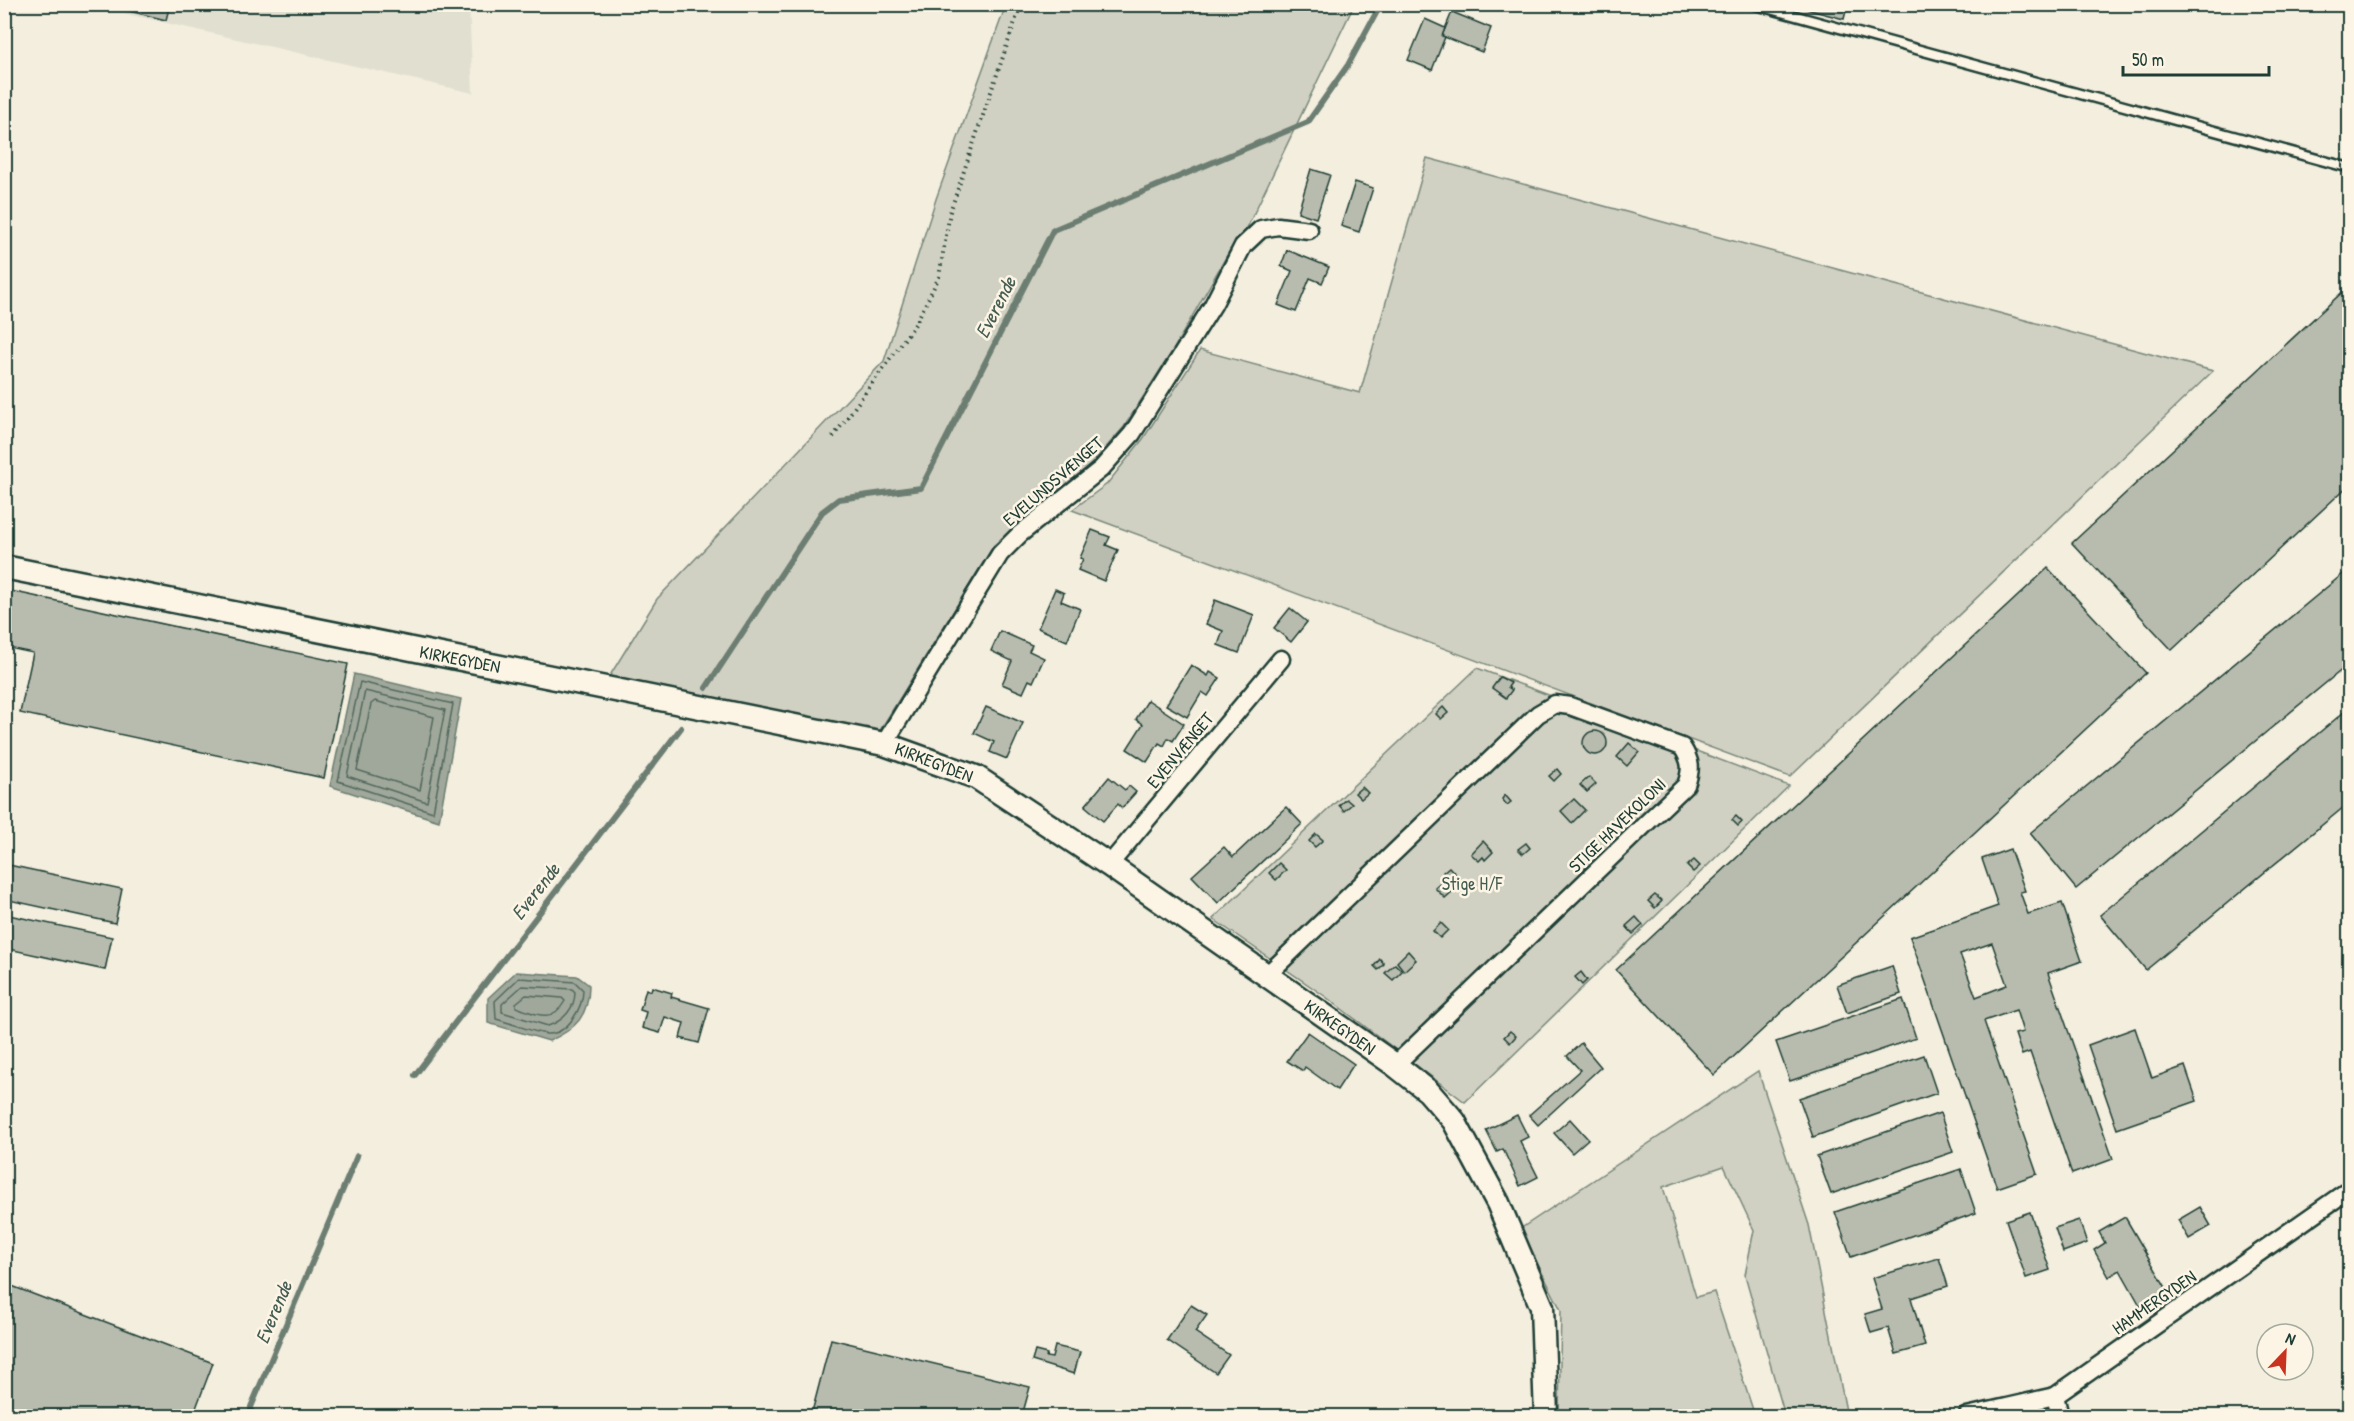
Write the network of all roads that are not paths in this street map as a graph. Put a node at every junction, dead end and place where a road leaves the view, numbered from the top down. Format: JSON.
{"nodes":[{"id":1,"x":1752,"y":4,"type":"edge"},
{"id":2,"x":2349,"y":168,"type":"edge"},
{"id":3,"x":1309,"y":230,"type":"dead end"},
{"id":4,"x":4,"y":567,"type":"edge"},
{"id":5,"x":1281,"y":659,"type":"dead end"},
{"id":6,"x":884,"y":744,"type":"junction"},
{"id":7,"x":1109,"y":865,"type":"junction"},
{"id":8,"x":1267,"y":975,"type":"junction"},
{"id":9,"x":1395,"y":1065,"type":"junction"},
{"id":10,"x":2349,"y":1189,"type":"edge"},
{"id":11,"x":2055,"y":1396,"type":"junction"},
{"id":12,"x":1546,"y":1416,"type":"edge"},
{"id":13,"x":1967,"y":1416,"type":"edge"},
{"id":14,"x":2060,"y":1416,"type":"edge"}],
"edges":[{"from":1,"to":2,"type":"lane"},
{"from":3,"to":6,"type":"street","name":"EVELUNDSVÆNGET"},
{"from":4,"to":6,"type":"street","name":"KIRKEGYDEN"},
{"from":5,"to":7,"type":"street","name":"EVENVÆNGET"},
{"from":6,"to":7,"type":"street","name":"KIRKEGYDEN"},
{"from":7,"to":8,"type":"street","name":"KIRKEGYDEN"},
{"from":8,"to":9,"type":"street","name":"KIRKEGYDEN"},
{"from":8,"to":9,"type":"street","name":"STIGE HAVEKOLONI"},
{"from":9,"to":12,"type":"street","name":"KIRKEGYDEN"},
{"from":10,"to":11,"type":"street","name":"HAMMERGYDEN"},
{"from":11,"to":13,"type":"street","name":"HAMMERGYDEN"},
{"from":11,"to":14,"type":"street"}]}
